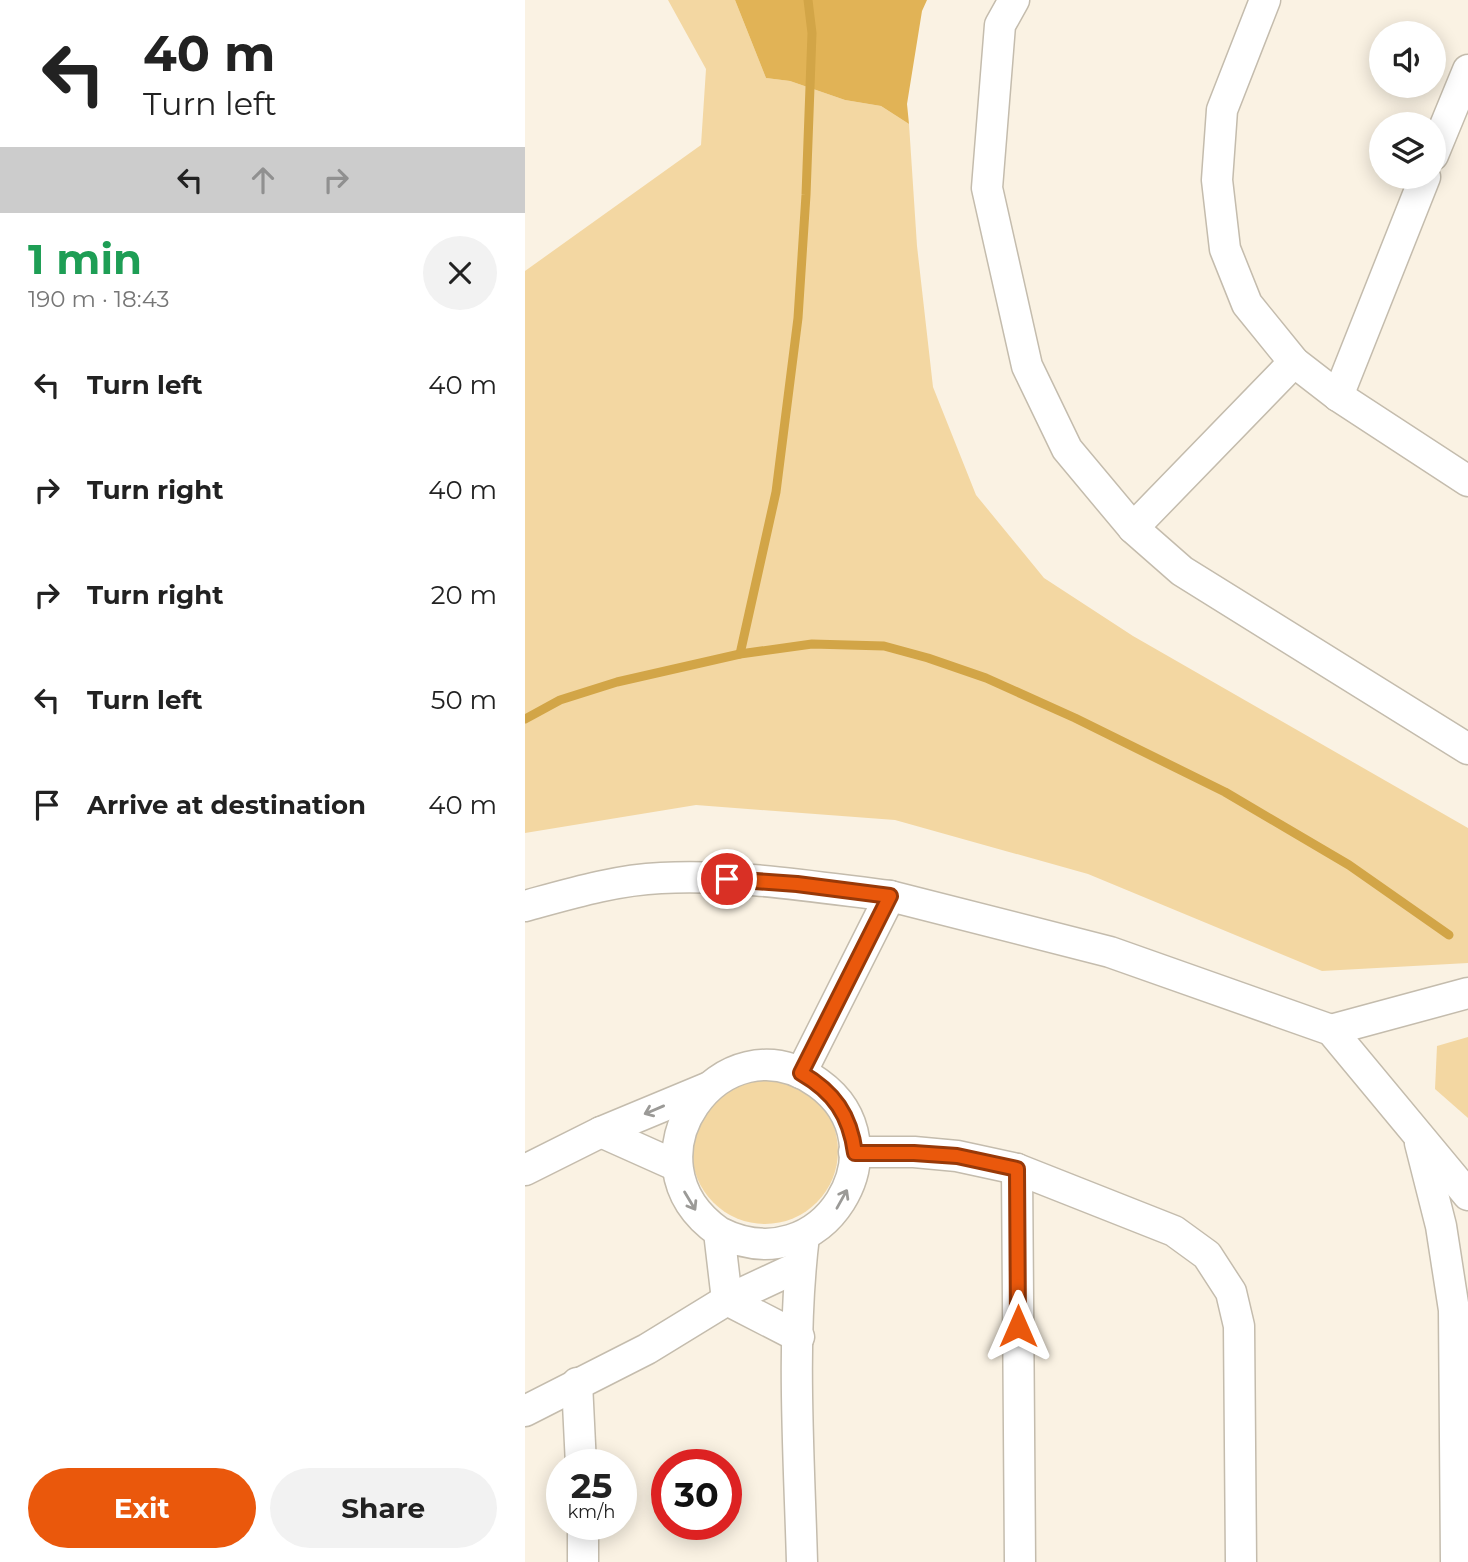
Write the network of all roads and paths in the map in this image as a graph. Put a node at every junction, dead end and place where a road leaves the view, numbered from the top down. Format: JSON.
{"nodes":[{"id":1,"x":1014,"y":0,"type":"edge"},
{"id":2,"x":1265,"y":0,"type":"edge"},
{"id":3,"x":1468,"y":70,"type":"edge"},
{"id":4,"x":1446,"y":123,"type":"edge"},
{"id":5,"x":1420,"y":189,"type":"edge"},
{"id":6,"x":1294,"y":362,"type":"junction"},
{"id":7,"x":1338,"y":396,"type":"junction"},
{"id":8,"x":1468,"y":481,"type":"edge"},
{"id":9,"x":1133,"y":528,"type":"junction"},
{"id":10,"x":1468,"y":749,"type":"edge"},
{"id":11,"x":890,"y":896,"type":"junction"},
{"id":12,"x":525,"y":906,"type":"edge"},
{"id":13,"x":1468,"y":993,"type":"edge"},
{"id":14,"x":1331,"y":1030,"type":"junction"},
{"id":15,"x":801,"y":1073,"type":"junction"},
{"id":16,"x":708,"y":1088,"type":"junction"},
{"id":17,"x":601,"y":1132,"type":"junction"},
{"id":18,"x":1418,"y":1134,"type":"junction"},
{"id":19,"x":855,"y":1153,"type":"junction"},
{"id":20,"x":677,"y":1166,"type":"junction"},
{"id":21,"x":1017,"y":1169,"type":"junction"},
{"id":22,"x":525,"y":1170,"type":"edge"},
{"id":23,"x":1468,"y":1195,"type":"edge"},
{"id":24,"x":719,"y":1232,"type":"junction"},
{"id":25,"x":804,"y":1236,"type":"junction"},
{"id":26,"x":800,"y":1266,"type":"junction"},
{"id":27,"x":727,"y":1300,"type":"junction"},
{"id":28,"x":1461,"y":1308,"type":"edge"},
{"id":29,"x":799,"y":1337,"type":"junction"},
{"id":30,"x":577,"y":1383,"type":"junction"},
{"id":31,"x":525,"y":1411,"type":"edge"},
{"id":32,"x":580,"y":1449,"type":"edge"},
{"id":33,"x":583,"y":1540,"type":"edge"},
{"id":34,"x":583,"y":1562,"type":"edge"},
{"id":35,"x":802,"y":1562,"type":"edge"},
{"id":36,"x":1020,"y":1562,"type":"edge"},
{"id":37,"x":1241,"y":1562,"type":"edge"},
{"id":38,"x":1456,"y":1562,"type":"edge"}],
"edges":[{"from":1,"to":9,"type":"street"},
{"from":2,"to":6,"type":"street"},
{"from":3,"to":4,"type":"street"},
{"from":5,"to":7,"type":"street"},
{"from":6,"to":7,"type":"street"},
{"from":6,"to":9,"type":"street"},
{"from":7,"to":8,"type":"street"},
{"from":9,"to":10,"type":"street"},
{"from":11,"to":12,"type":"street"},
{"from":11,"to":14,"type":"street"},
{"from":11,"to":15,"type":"street"},
{"from":13,"to":14,"type":"street"},
{"from":14,"to":18,"type":"street"},
{"from":15,"to":16,"type":"street"},
{"from":15,"to":19,"type":"street"},
{"from":16,"to":17,"type":"street","one_way":true},
{"from":16,"to":20,"type":"street"},
{"from":17,"to":20,"type":"street"},
{"from":17,"to":22,"type":"street"},
{"from":18,"to":23,"type":"street"},
{"from":18,"to":28,"type":"street"},
{"from":19,"to":21,"type":"street"},
{"from":25,"to":19,"type":"street","one_way":true},
{"from":20,"to":24,"type":"street","one_way":true},
{"from":21,"to":36,"type":"street"},
{"from":21,"to":37,"type":"street"},
{"from":24,"to":25,"type":"street"},
{"from":24,"to":27,"type":"street"},
{"from":25,"to":26,"type":"street"},
{"from":26,"to":27,"type":"street"},
{"from":26,"to":29,"type":"street"},
{"from":27,"to":29,"type":"street"},
{"from":27,"to":30,"type":"street"},
{"from":28,"to":38,"type":"street"},
{"from":29,"to":35,"type":"street"},
{"from":30,"to":31,"type":"street"},
{"from":30,"to":32,"type":"street"},
{"from":33,"to":34,"type":"street"}]}
